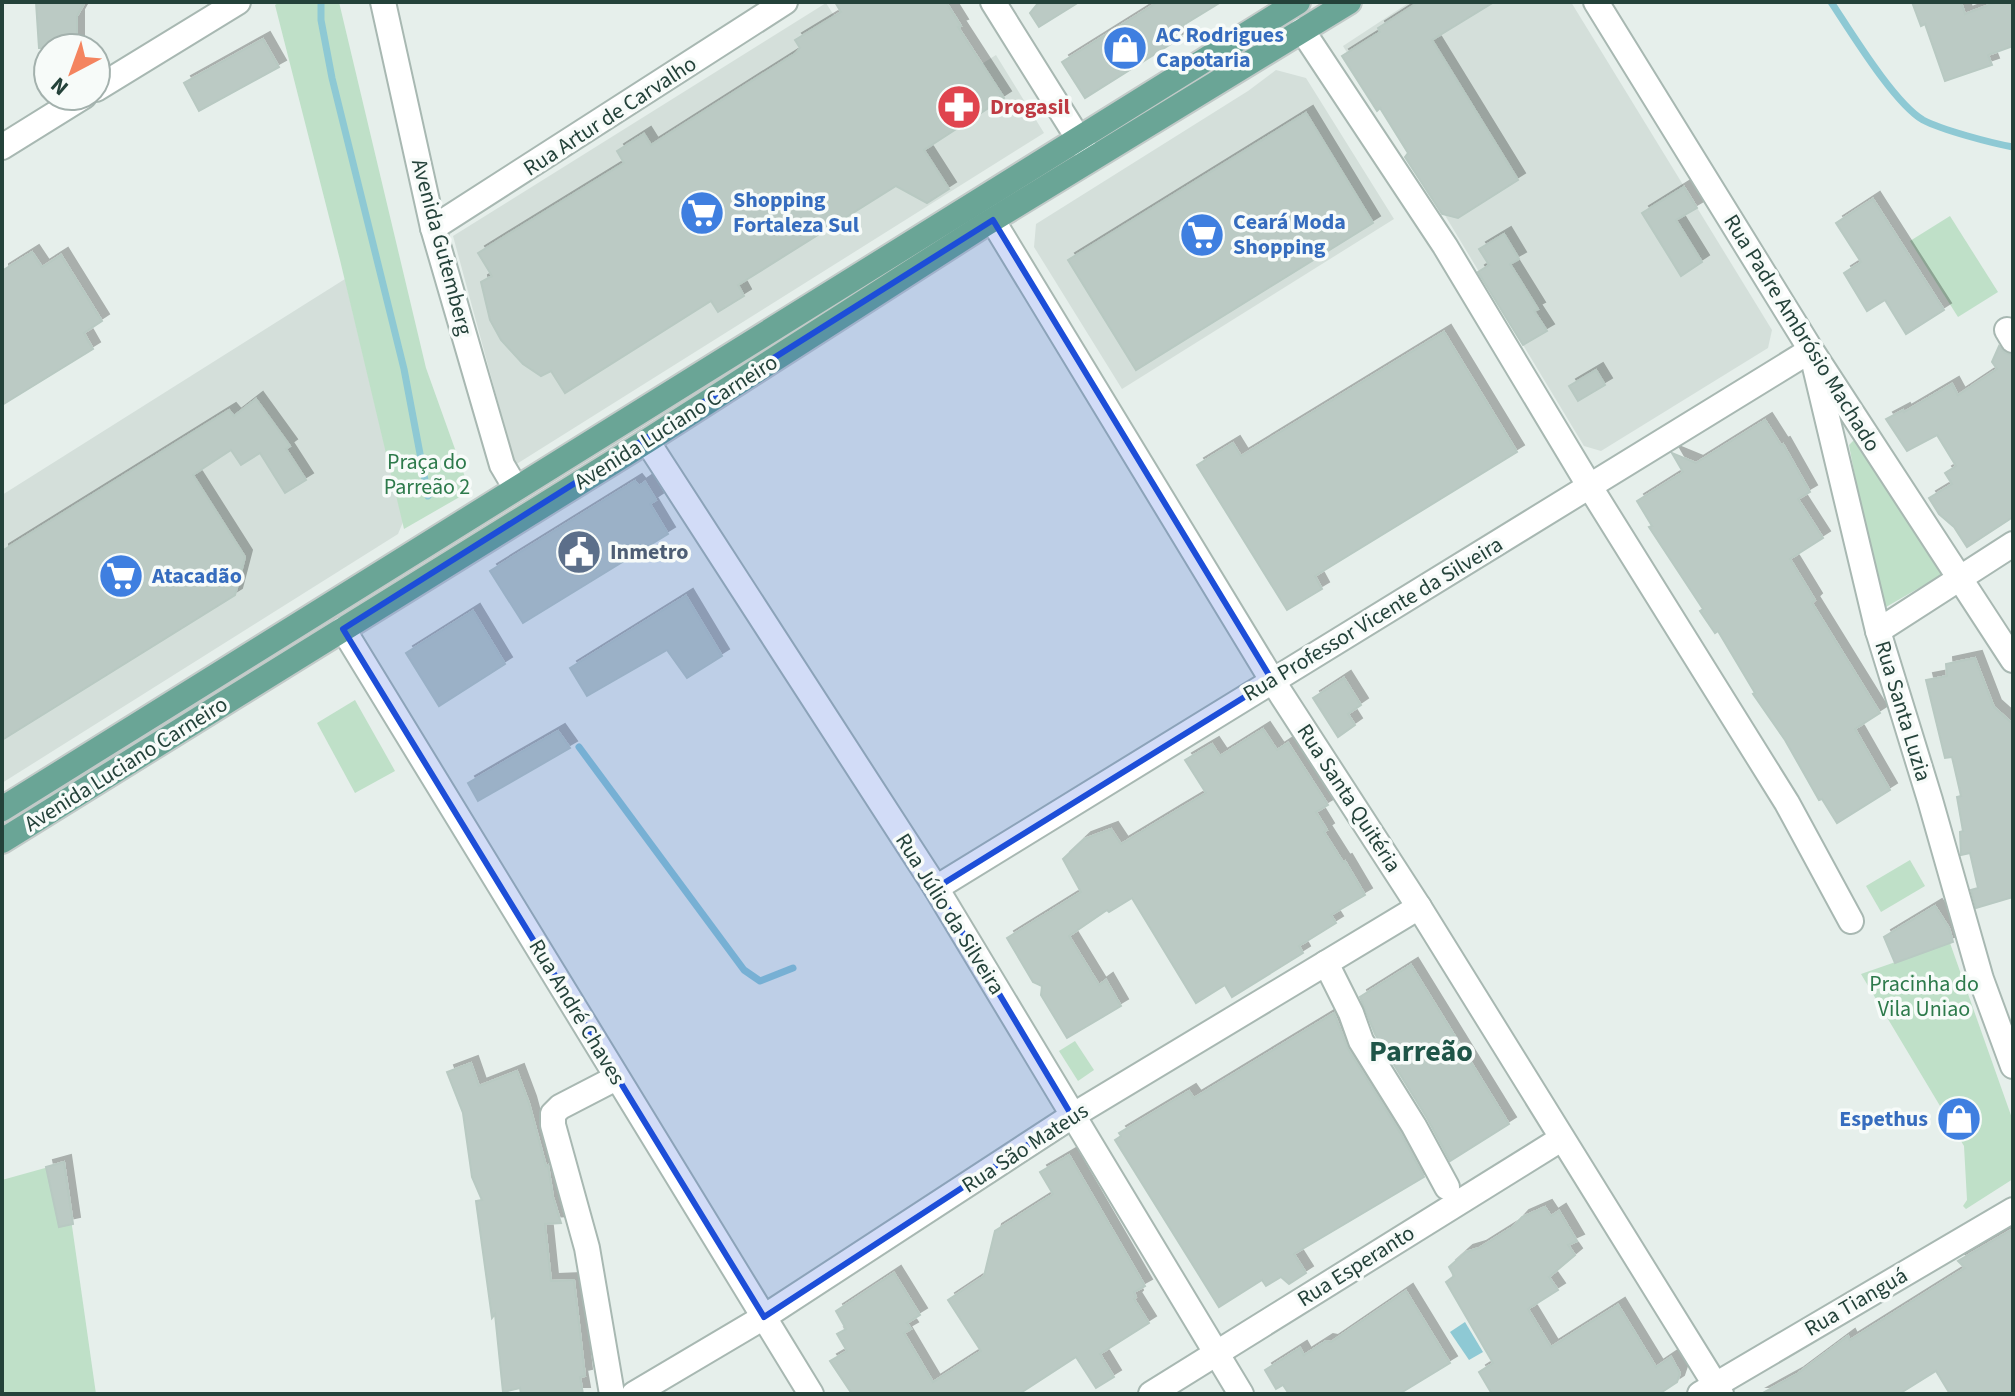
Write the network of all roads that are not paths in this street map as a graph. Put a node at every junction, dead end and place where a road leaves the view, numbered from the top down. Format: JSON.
{"nodes":[{"id":1,"x":238,"y":2,"type":"edge"},
{"id":2,"x":383,"y":2,"type":"edge"},
{"id":3,"x":785,"y":2,"type":"edge"},
{"id":4,"x":993,"y":2,"type":"edge"},
{"id":5,"x":1298,"y":2,"type":"edge"},
{"id":6,"x":1349,"y":2,"type":"edge"},
{"id":7,"x":1596,"y":2,"type":"edge"},
{"id":8,"x":1302,"y":30,"type":"junction"},
{"id":9,"x":112,"y":79,"type":"edge"},
{"id":10,"x":58,"y":112,"type":"edge"},
{"id":11,"x":2,"y":147,"type":"edge"},
{"id":12,"x":1084,"y":149,"type":"junction"},
{"id":13,"x":987,"y":210,"type":"junction"},
{"id":14,"x":433,"y":228,"type":"junction"},
{"id":15,"x":1811,"y":350,"type":"junction"},
{"id":16,"x":647,"y":441,"type":"junction"},
{"id":17,"x":515,"y":487,"type":"junction"},
{"id":18,"x":1590,"y":487,"type":"junction"},
{"id":19,"x":2013,"y":544,"type":"edge"},
{"id":20,"x":1959,"y":578,"type":"junction"},
{"id":21,"x":343,"y":629,"type":"junction"},
{"id":22,"x":1878,"y":631,"type":"junction"},
{"id":23,"x":2013,"y":660,"type":"edge"},
{"id":24,"x":1272,"y":680,"type":"junction"},
{"id":25,"x":2,"y":809,"type":"edge"},
{"id":26,"x":2,"y":841,"type":"edge"},
{"id":27,"x":936,"y":888,"type":"junction"},
{"id":28,"x":1419,"y":907,"type":"junction"},
{"id":29,"x":1851,"y":921,"type":"dead end"},
{"id":30,"x":1326,"y":963,"type":"junction"},
{"id":31,"x":2013,"y":1066,"type":"edge"},
{"id":32,"x":616,"y":1078,"type":"junction"},
{"id":33,"x":1072,"y":1116,"type":"junction"},
{"id":34,"x":1561,"y":1139,"type":"junction"},
{"id":35,"x":1447,"y":1187,"type":"dead end"},
{"id":36,"x":2013,"y":1210,"type":"edge"},
{"id":37,"x":764,"y":1317,"type":"junction"},
{"id":38,"x":1216,"y":1353,"type":"junction"},
{"id":39,"x":1712,"y":1391,"type":"edge"},
{"id":40,"x":612,"y":1394,"type":"edge"},
{"id":41,"x":634,"y":1394,"type":"edge"},
{"id":42,"x":811,"y":1394,"type":"edge"},
{"id":43,"x":1151,"y":1394,"type":"edge"},
{"id":44,"x":1241,"y":1394,"type":"edge"}],
"edges":[{"from":1,"to":9,"type":"street"},
{"from":2,"to":14,"type":"street","name":"Avenida Gutemberg"},
{"from":3,"to":14,"type":"street","name":"Rua Artur de Carvalho"},
{"from":4,"to":12,"type":"street"},
{"from":5,"to":12,"type":"main road","name":"Avenida Luciano Carneiro"},
{"from":6,"to":8,"type":"main road","name":"Avenida Luciano Carneiro"},
{"from":7,"to":15,"type":"street","name":"Rua Padre Ambrósio Machado"},
{"from":8,"to":12,"type":"main road","name":"Avenida Luciano Carneiro"},
{"from":8,"to":18,"type":"street"},
{"from":10,"to":11,"type":"street"},
{"from":12,"to":13,"type":"main road","name":"Avenida Luciano Carneiro"},
{"from":13,"to":16,"type":"main road","name":"Avenida Luciano Carneiro"},
{"from":13,"to":17,"type":"main road","name":"Avenida Luciano Carneiro"},
{"from":13,"to":24,"type":"street","name":"Rua Santa Quitéria"},
{"from":14,"to":17,"type":"street","name":"Avenida Gutemberg"},
{"from":15,"to":18,"type":"street","name":"Rua Professor Vicente da Silveira"},
{"from":15,"to":20,"type":"street","name":"Rua Padre Ambrósio Machado"},
{"from":15,"to":22,"type":"street","name":"Rua Santa Luzia"},
{"from":16,"to":21,"type":"main road","name":"Avenida Luciano Carneiro"},
{"from":16,"to":27,"type":"street","name":"Rua Júlio da Silveira"},
{"from":17,"to":25,"type":"main road","name":"Avenida Luciano Carneiro"},
{"from":18,"to":24,"type":"street","name":"Rua Professor Vicente da Silveira"},
{"from":18,"to":29,"type":"street"},
{"from":19,"to":20,"type":"street"},
{"from":20,"to":22,"type":"street"},
{"from":20,"to":23,"type":"street","name":"Rua Padre Ambrósio Machado"},
{"from":21,"to":26,"type":"main road","name":"Avenida Luciano Carneiro"},
{"from":21,"to":32,"type":"street","name":"Rua André Chaves"},
{"from":22,"to":31,"type":"street","name":"Rua Santa Luzia"},
{"from":24,"to":27,"type":"street","name":"Rua Professor Vicente da Silveira"},
{"from":24,"to":28,"type":"street","name":"Rua Santa Quitéria"},
{"from":27,"to":33,"type":"street","name":"Rua Júlio da Silveira"},
{"from":28,"to":30,"type":"street","name":"Rua São Mateus"},
{"from":28,"to":34,"type":"street","name":"Rua Santa Quitéria"},
{"from":30,"to":33,"type":"street","name":"Rua São Mateus"},
{"from":30,"to":35,"type":"street"},
{"from":32,"to":37,"type":"street","name":"Rua André Chaves"},
{"from":32,"to":40,"type":"street"},
{"from":33,"to":37,"type":"street","name":"Rua São Mateus"},
{"from":33,"to":38,"type":"street","name":"Rua Júlio da Silveira"},
{"from":34,"to":38,"type":"street","name":"Rua Esperanto"},
{"from":34,"to":39,"type":"street","name":"Rua Santa Quitéria"},
{"from":36,"to":39,"type":"street","name":"Rua Tianguá"},
{"from":37,"to":41,"type":"street","name":"Rua São Mateus"},
{"from":37,"to":42,"type":"street","name":"Rua André Chaves"},
{"from":38,"to":43,"type":"street","name":"Rua Esperanto"},
{"from":38,"to":44,"type":"street","name":"Rua Júlio da Silveira"}]}
